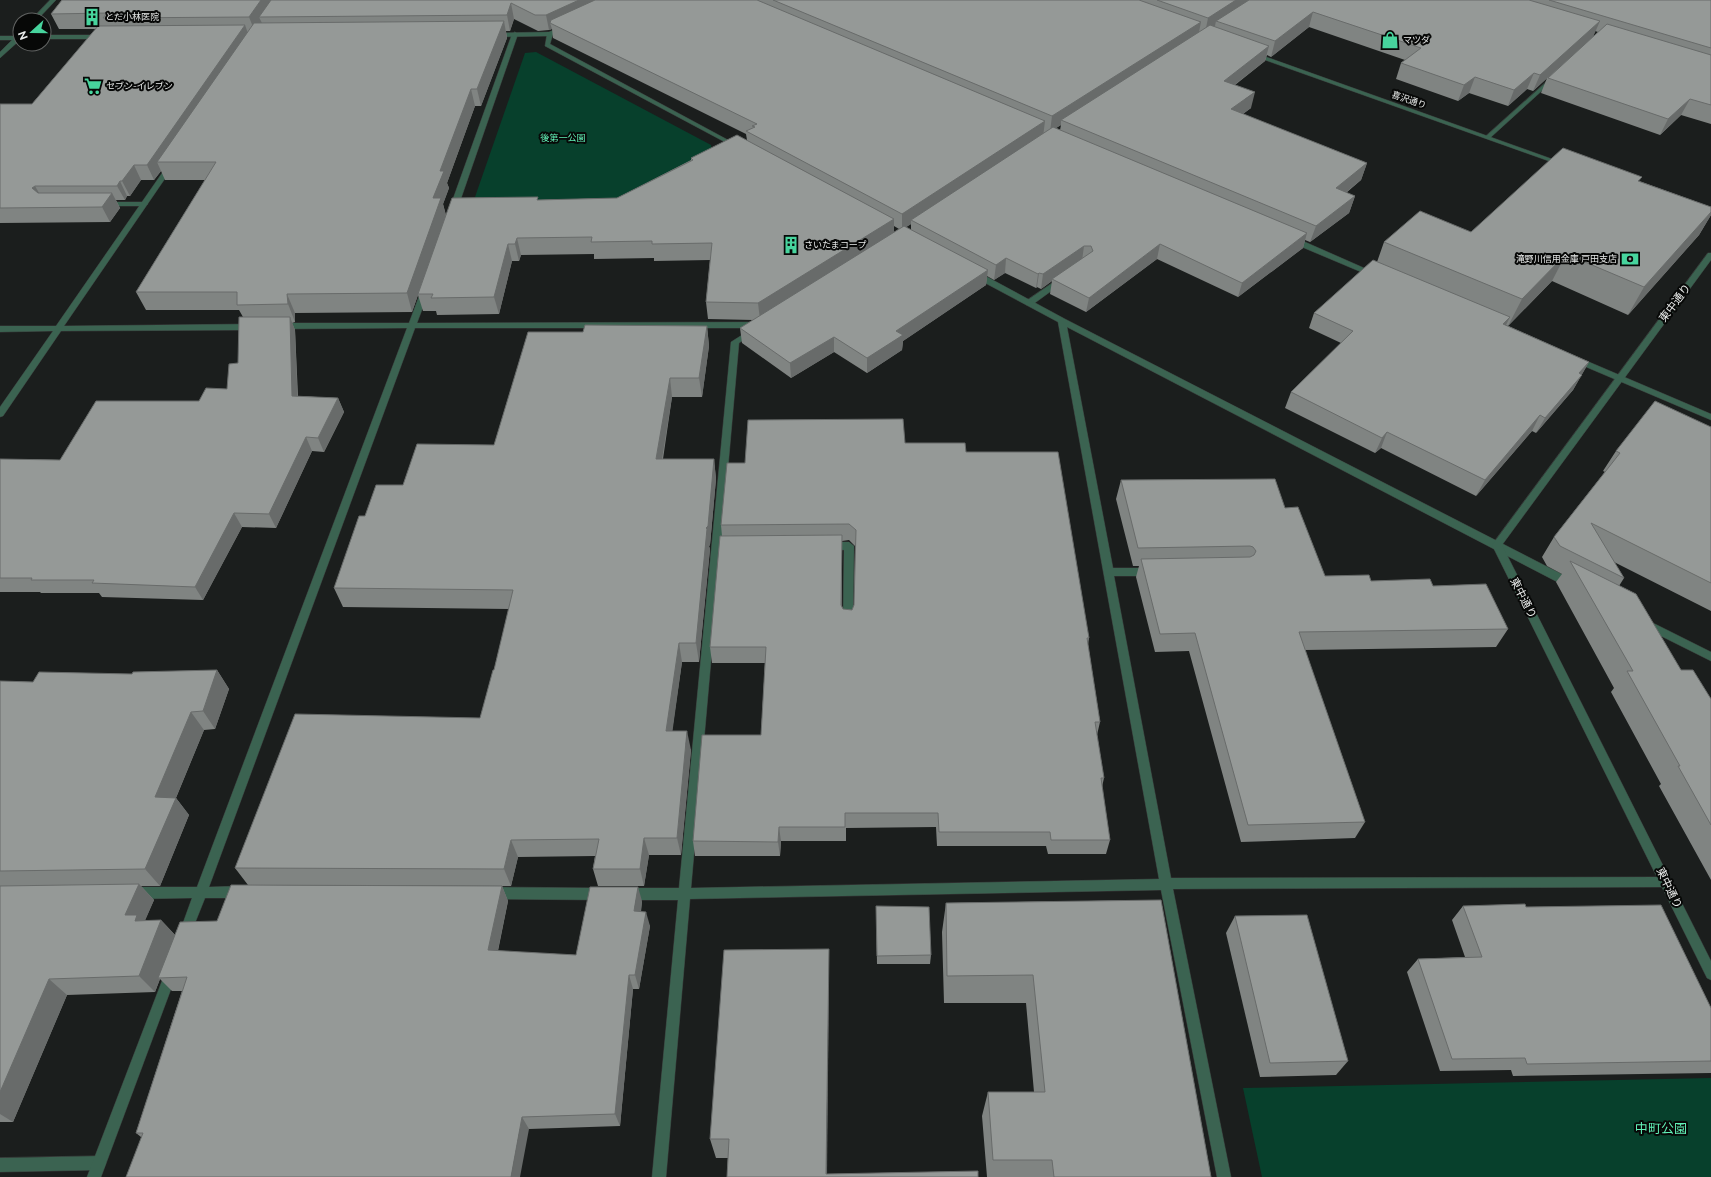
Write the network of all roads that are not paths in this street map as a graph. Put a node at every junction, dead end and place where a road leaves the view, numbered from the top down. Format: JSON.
{"nodes":[{"id":1,"x":53,"y":0,"type":"edge"},
{"id":2,"x":42,"y":12,"type":"edge"},
{"id":3,"x":570,"y":25,"type":"edge"},
{"id":4,"x":515,"y":34,"type":"junction"},
{"id":5,"x":550,"y":34,"type":"junction"},
{"id":6,"x":484,"y":35,"type":"edge"},
{"id":7,"x":12,"y":37,"type":"edge"},
{"id":8,"x":107,"y":37,"type":"edge"},
{"id":9,"x":0,"y":38,"type":"edge"},
{"id":10,"x":52,"y":38,"type":"edge"},
{"id":11,"x":12,"y":44,"type":"edge"},
{"id":12,"x":1244,"y":51,"type":"edge"},
{"id":13,"x":0,"y":56,"type":"edge"},
{"id":14,"x":1558,"y":73,"type":"edge"},
{"id":15,"x":1488,"y":137,"type":"junction"},
{"id":16,"x":736,"y":148,"type":"edge"},
{"id":17,"x":174,"y":159,"type":"edge"},
{"id":18,"x":1570,"y":166,"type":"edge"},
{"id":19,"x":99,"y":204,"type":"edge"},
{"id":20,"x":144,"y":204,"type":"junction"},
{"id":21,"x":449,"y":222,"type":"edge"},
{"id":22,"x":1283,"y":236,"type":"edge"},
{"id":23,"x":1711,"y":255,"type":"edge"},
{"id":24,"x":966,"y":269,"type":"edge"},
{"id":25,"x":1067,"y":277,"type":"edge"},
{"id":26,"x":1385,"y":279,"type":"edge"},
{"id":27,"x":428,"y":281,"type":"edge"},
{"id":28,"x":1029,"y":303,"type":"junction"},
{"id":29,"x":1062,"y":321,"type":"junction"},
{"id":30,"x":413,"y":325,"type":"junction"},
{"id":31,"x":0,"y":329,"type":"edge"},
{"id":32,"x":58,"y":329,"type":"junction"},
{"id":33,"x":1568,"y":356,"type":"edge"},
{"id":34,"x":1619,"y":378,"type":"junction"},
{"id":35,"x":0,"y":414,"type":"edge"},
{"id":36,"x":1711,"y":417,"type":"edge"},
{"id":37,"x":1497,"y":545,"type":"junction"},
{"id":38,"x":818,"y":546,"type":"edge"},
{"id":39,"x":1108,"y":572,"type":"junction"},
{"id":40,"x":1164,"y":572,"type":"edge"},
{"id":41,"x":1580,"y":588,"type":"edge"},
{"id":42,"x":1635,"y":617,"type":"edge"},
{"id":43,"x":848,"y":621,"type":"edge"},
{"id":44,"x":1711,"y":657,"type":"edge"},
{"id":45,"x":1666,"y":882,"type":"junction"},
{"id":46,"x":1166,"y":884,"type":"junction"},
{"id":47,"x":201,"y":892,"type":"junction"},
{"id":48,"x":256,"y":892,"type":"edge"},
{"id":49,"x":124,"y":893,"type":"edge"},
{"id":50,"x":478,"y":893,"type":"edge"},
{"id":51,"x":683,"y":894,"type":"junction"},
{"id":52,"x":182,"y":943,"type":"edge"},
{"id":53,"x":174,"y":965,"type":"edge"},
{"id":54,"x":1711,"y":974,"type":"edge"},
{"id":55,"x":99,"y":1163,"type":"junction"},
{"id":56,"x":0,"y":1165,"type":"edge"},
{"id":57,"x":94,"y":1177,"type":"edge"},
{"id":58,"x":659,"y":1177,"type":"edge"},
{"id":59,"x":1224,"y":1177,"type":"edge"}],
"edges":[{"from":1,"to":2,"type":"street"},
{"from":3,"to":5,"type":"street"},
{"from":4,"to":5,"type":"street"},
{"from":4,"to":6,"type":"street"},
{"from":4,"to":21,"type":"street"},
{"from":5,"to":16,"type":"street"},
{"from":7,"to":9,"type":"street"},
{"from":8,"to":10,"type":"street"},
{"from":11,"to":13,"type":"street"},
{"from":12,"to":15,"type":"street","name":"喜沢通り"},
{"from":14,"to":15,"type":"street"},
{"from":15,"to":18,"type":"street","name":"喜沢通り"},
{"from":17,"to":20,"type":"street"},
{"from":19,"to":20,"type":"street"},
{"from":20,"to":32,"type":"street"},
{"from":22,"to":26,"type":"street"},
{"from":23,"to":34,"type":"street","name":"東中通り"},
{"from":24,"to":28,"type":"street"},
{"from":25,"to":28,"type":"street"},
{"from":27,"to":30,"type":"street"},
{"from":28,"to":29,"type":"street"},
{"from":29,"to":37,"type":"street"},
{"from":29,"to":39,"type":"street"},
{"from":30,"to":32,"type":"street"},
{"from":30,"to":47,"type":"street"},
{"from":30,"to":51,"type":"street"},
{"from":31,"to":32,"type":"street"},
{"from":32,"to":35,"type":"street"},
{"from":33,"to":34,"type":"street"},
{"from":34,"to":36,"type":"street"},
{"from":34,"to":37,"type":"street","name":"東中通り"},
{"from":37,"to":41,"type":"street"},
{"from":37,"to":45,"type":"street","name":"東中通り"},
{"from":38,"to":43,"type":"street"},
{"from":39,"to":40,"type":"street"},
{"from":39,"to":46,"type":"street"},
{"from":42,"to":44,"type":"street"},
{"from":45,"to":46,"type":"street"},
{"from":45,"to":54,"type":"street","name":"東中通り"},
{"from":46,"to":51,"type":"street"},
{"from":46,"to":59,"type":"street"},
{"from":47,"to":48,"type":"street"},
{"from":47,"to":49,"type":"street"},
{"from":47,"to":52,"type":"street"},
{"from":50,"to":51,"type":"street"},
{"from":51,"to":58,"type":"street"},
{"from":53,"to":55,"type":"street"},
{"from":55,"to":56,"type":"street"},
{"from":55,"to":57,"type":"street"}]}
